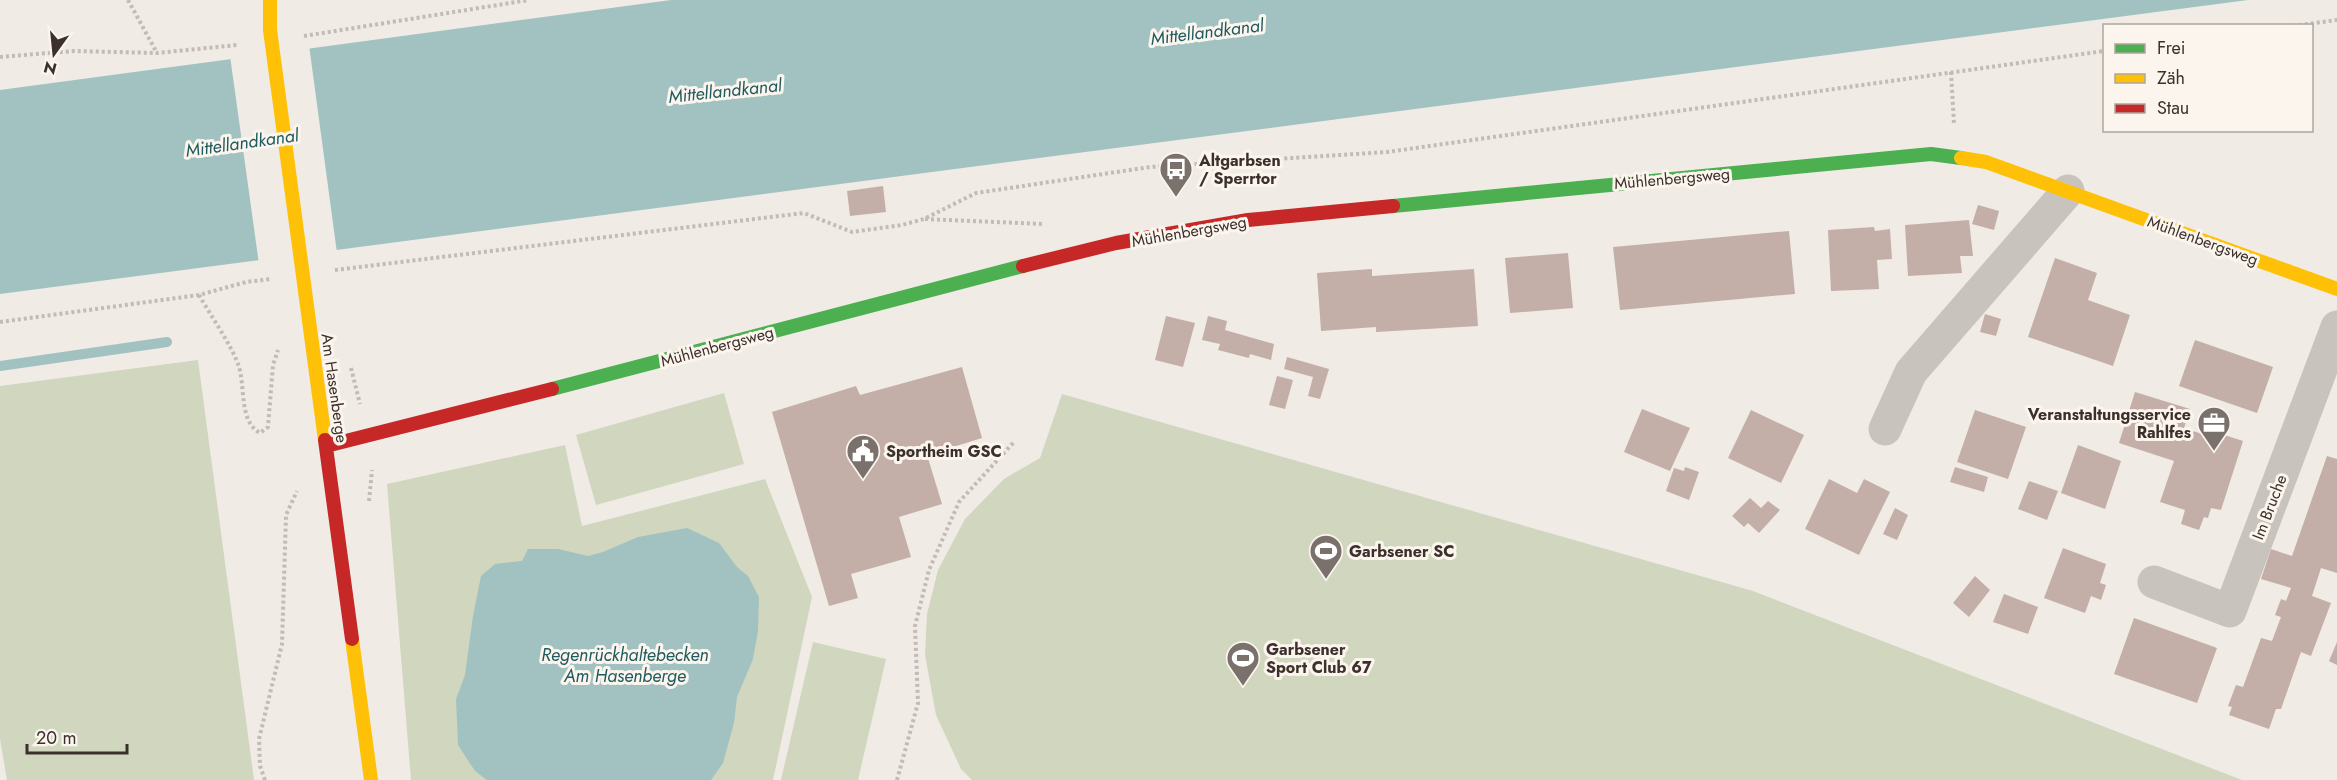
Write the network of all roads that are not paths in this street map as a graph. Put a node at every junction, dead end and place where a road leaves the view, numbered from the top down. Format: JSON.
{"nodes":[{"id":1,"x":270,"y":0,"type":"edge"},
{"id":2,"x":2068,"y":191,"type":"junction"},
{"id":3,"x":2337,"y":289,"type":"edge"},
{"id":4,"x":2337,"y":327,"type":"edge"},
{"id":5,"x":1884,"y":429,"type":"dead end"},
{"id":6,"x":326,"y":446,"type":"junction"},
{"id":7,"x":2154,"y":582,"type":"dead end"},
{"id":8,"x":371,"y":780,"type":"edge"}],
"edges":[{"from":1,"to":6,"type":"street","name":"Am Hasenberge"},
{"from":2,"to":3,"type":"street","name":"Mühlenbergsweg"},
{"from":2,"to":5,"type":"street"},
{"from":2,"to":6,"type":"street","name":"Mühlenbergsweg"},
{"from":4,"to":7,"type":"street","name":"Im Bruche"},
{"from":6,"to":8,"type":"street","name":"Am Hasenberge"}]}
